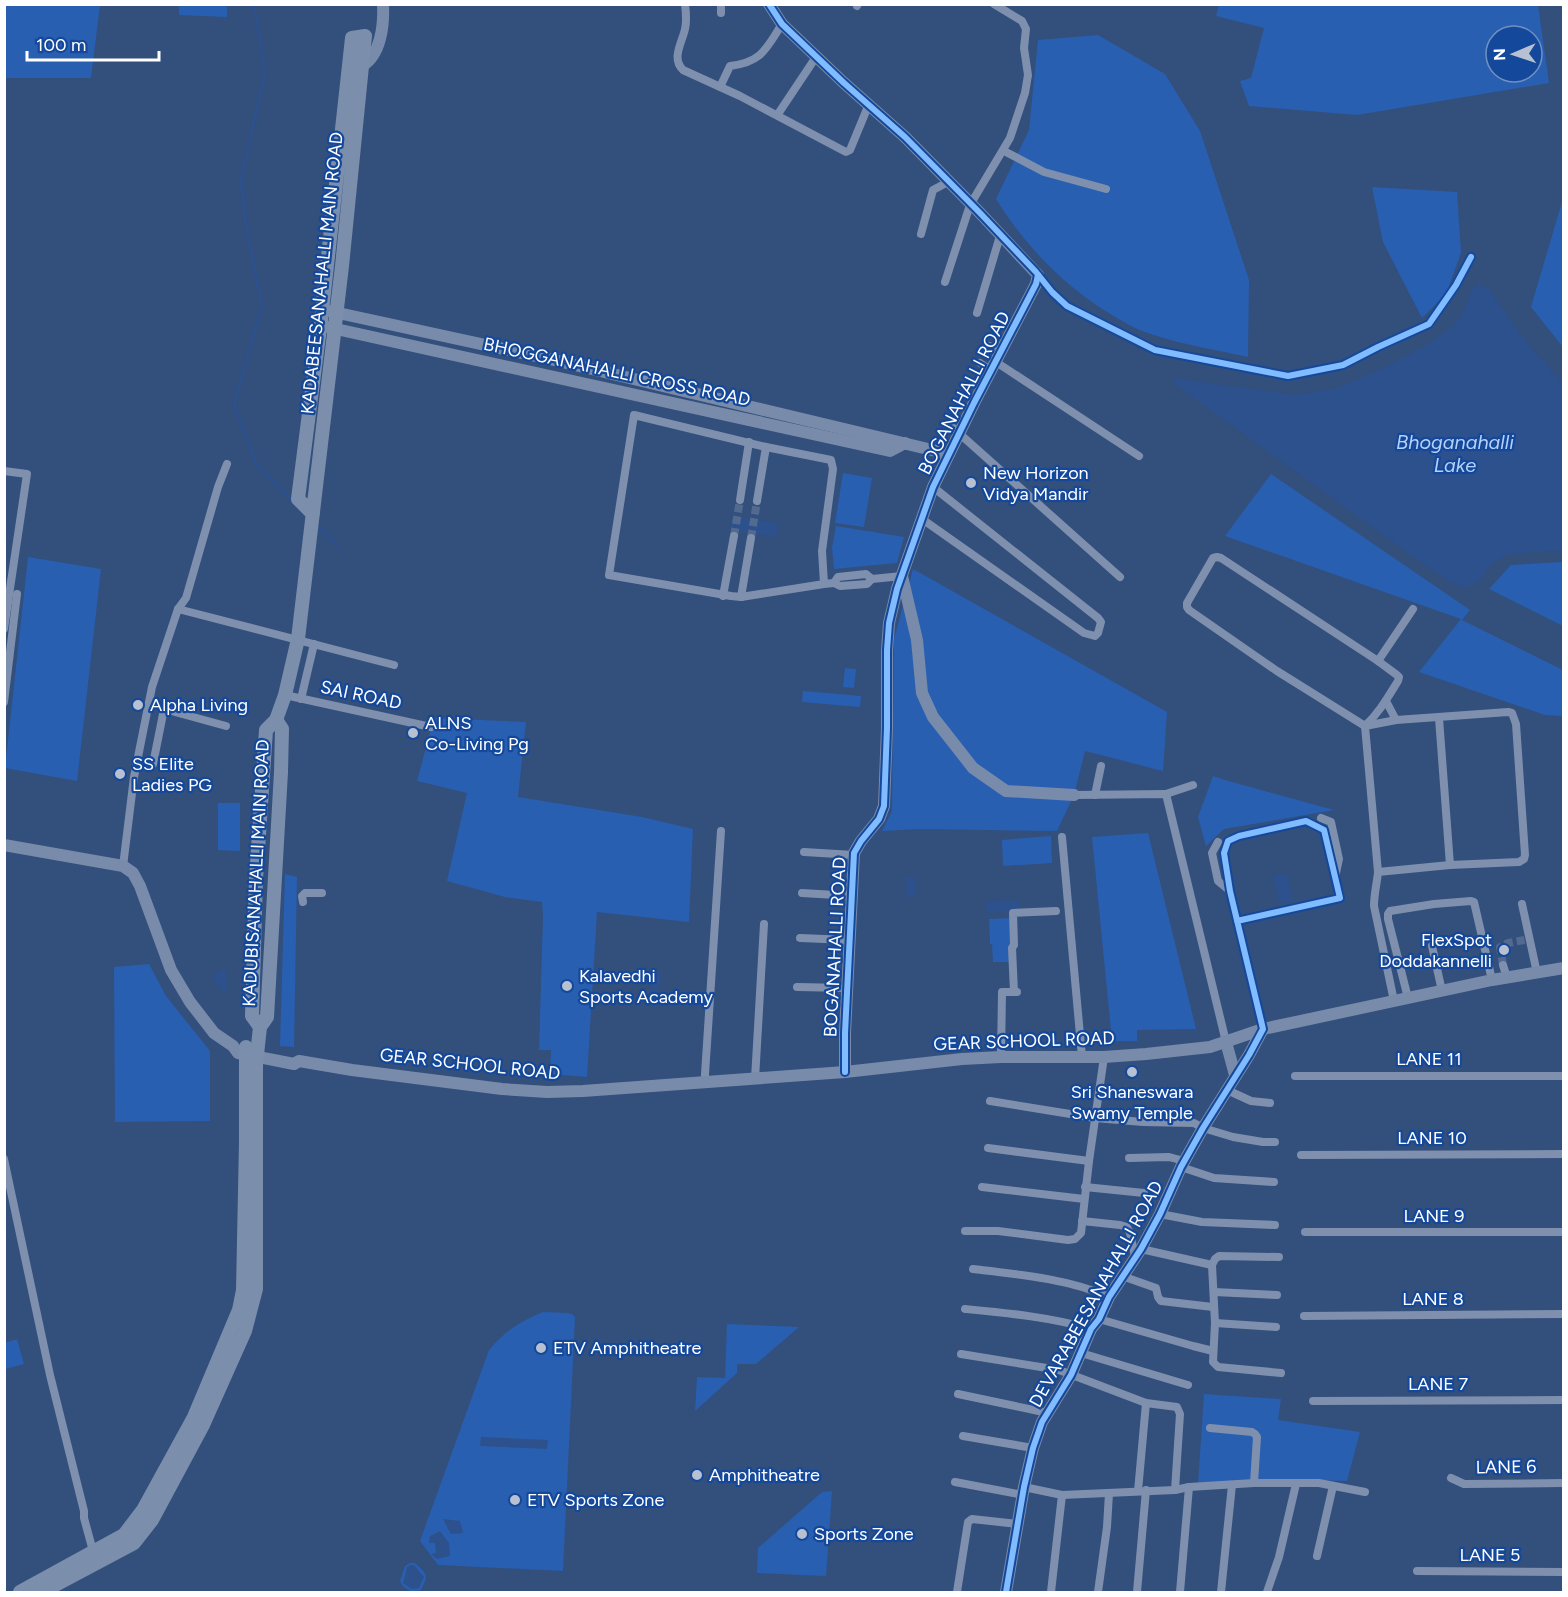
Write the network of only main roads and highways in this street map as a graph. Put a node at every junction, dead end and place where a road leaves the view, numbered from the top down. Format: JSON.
{"nodes":[{"id":1,"x":328,"y":327,"type":"junction"},
{"id":2,"x":313,"y":514,"type":"junction"},
{"id":3,"x":276,"y":720,"type":"junction"},
{"id":4,"x":258,"y":851,"type":"junction"},
{"id":5,"x":277,"y":851,"type":"junction"},
{"id":6,"x":260,"y":1027,"type":"junction"},
{"id":7,"x":247,"y":1051,"type":"junction"},
{"id":8,"x":20,"y":1593,"type":"edge"},
{"id":9,"x":42,"y":1593,"type":"edge"}],
"edges":[{"from":1,"to":1,"type":"main road","name":"KADABEESANAHALLI MAIN ROAD"},
{"from":1,"to":2,"type":"main road","name":"KADABEESANAHALLI MAIN ROAD"},
{"from":1,"to":2,"type":"main road","name":"KADABEESANAHALLI MAIN ROAD"},
{"from":2,"to":3,"type":"main road","name":"KADUBISANAHALLI MAIN ROAD"},
{"from":3,"to":4,"type":"main road"},
{"from":3,"to":5,"type":"main road","name":"KADUBISANAHALLI MAIN ROAD"},
{"from":4,"to":5,"type":"main road"},
{"from":4,"to":6,"type":"main road"},
{"from":5,"to":6,"type":"main road","name":"KADUBISANAHALLI MAIN ROAD"},
{"from":6,"to":7,"type":"main road","name":"KADUBISANAHALLI MAIN ROAD"},
{"from":7,"to":8,"type":"main road"},
{"from":7,"to":9,"type":"main road"}]}
